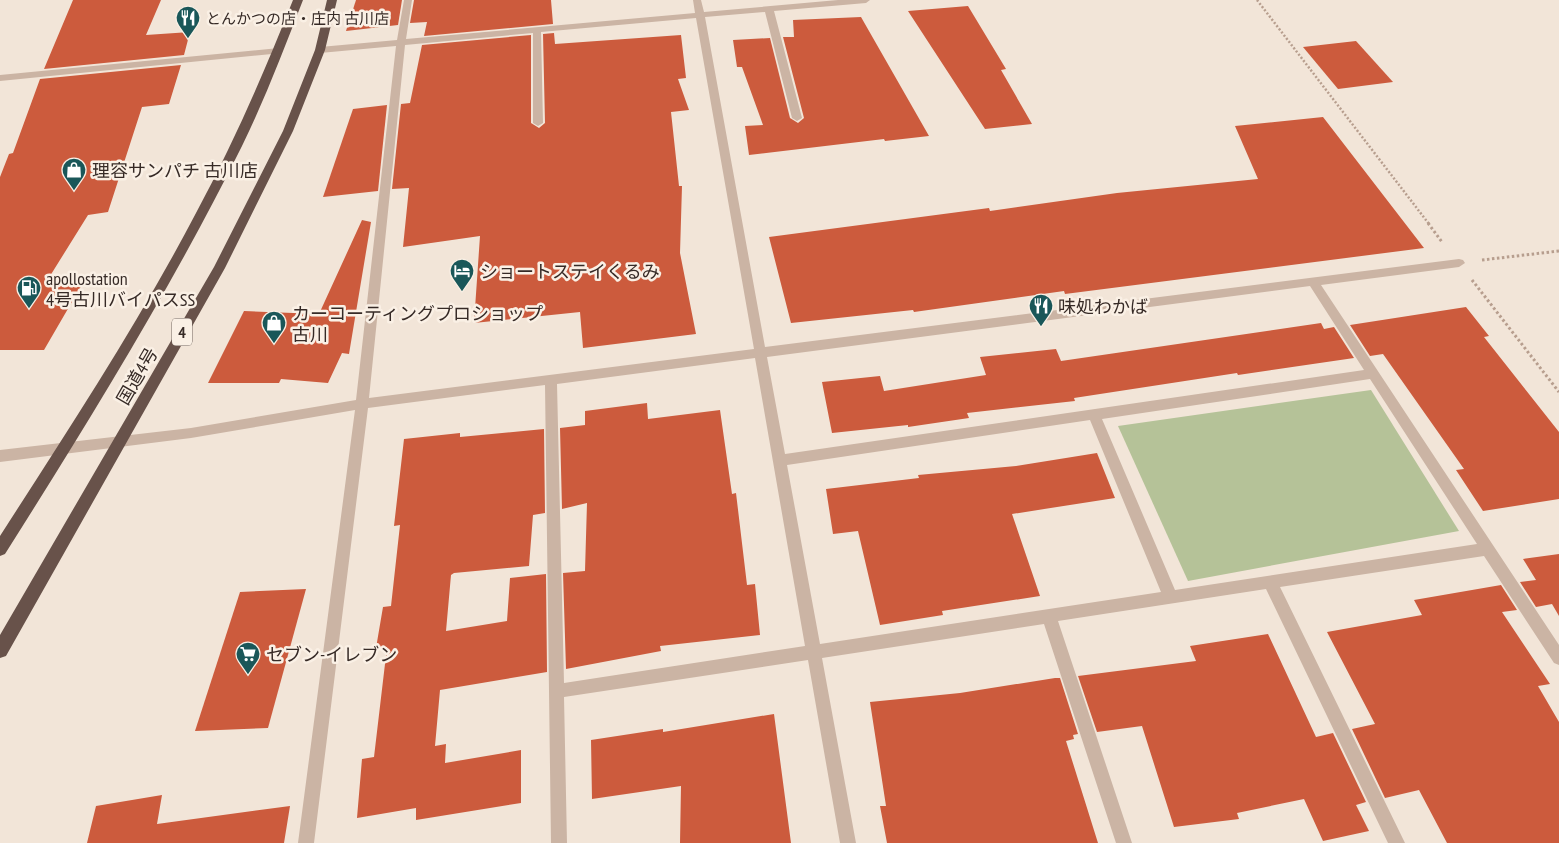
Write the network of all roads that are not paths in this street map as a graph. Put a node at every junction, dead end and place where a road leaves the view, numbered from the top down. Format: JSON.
{"nodes":[{"id":1,"x":298,"y":0,"type":"edge"},
{"id":2,"x":332,"y":0,"type":"edge"},
{"id":3,"x":408,"y":0,"type":"edge"},
{"id":4,"x":697,"y":0,"type":"edge"},
{"id":5,"x":866,"y":0,"type":"edge"},
{"id":6,"x":769,"y":9,"type":"junction"},
{"id":7,"x":700,"y":15,"type":"junction"},
{"id":8,"x":537,"y":30,"type":"junction"},
{"id":9,"x":401,"y":42,"type":"junction"},
{"id":10,"x":320,"y":50,"type":"junction"},
{"id":11,"x":280,"y":51,"type":"junction"},
{"id":12,"x":0,"y":78,"type":"edge"},
{"id":13,"x":797,"y":118,"type":"dead end"},
{"id":14,"x":538,"y":124,"type":"dead end"},
{"id":15,"x":1459,"y":263,"type":"road end"},
{"id":16,"x":1313,"y":282,"type":"junction"},
{"id":17,"x":761,"y":353,"type":"junction"},
{"id":18,"x":1374,"y":374,"type":"junction"},
{"id":19,"x":551,"y":380,"type":"junction"},
{"id":20,"x":362,"y":404,"type":"junction"},
{"id":21,"x":1094,"y":414,"type":"junction"},
{"id":22,"x":120,"y":441,"type":"junction"},
{"id":23,"x":64,"y":448,"type":"junction"},
{"id":24,"x":0,"y":456,"type":"edge"},
{"id":25,"x":780,"y":460,"type":"junction"},
{"id":26,"x":0,"y":549,"type":"edge"},
{"id":27,"x":1488,"y":549,"type":"junction"},
{"id":28,"x":1270,"y":582,"type":"junction"},
{"id":29,"x":1170,"y":598,"type":"junction"},
{"id":30,"x":1049,"y":616,"type":"junction"},
{"id":31,"x":0,"y":650,"type":"edge"},
{"id":32,"x":814,"y":652,"type":"junction"},
{"id":33,"x":1559,"y":658,"type":"edge"},
{"id":34,"x":557,"y":691,"type":"junction"},
{"id":35,"x":306,"y":843,"type":"edge"},
{"id":36,"x":559,"y":843,"type":"edge"},
{"id":37,"x":848,"y":843,"type":"edge"},
{"id":38,"x":1124,"y":843,"type":"edge"},
{"id":39,"x":1397,"y":843,"type":"edge"}],
"edges":[{"from":1,"to":11,"type":"highway","name":"国道4号","number":"4"},
{"from":2,"to":10,"type":"highway","name":"国道4号","number":"4"},
{"from":3,"to":9,"type":"street"},
{"from":4,"to":7,"type":"street"},
{"from":5,"to":6,"type":"street"},
{"from":6,"to":7,"type":"street"},
{"from":6,"to":13,"type":"street"},
{"from":7,"to":8,"type":"street"},
{"from":7,"to":17,"type":"street"},
{"from":8,"to":9,"type":"street"},
{"from":8,"to":14,"type":"street"},
{"from":9,"to":10,"type":"street"},
{"from":9,"to":20,"type":"street"},
{"from":10,"to":22,"type":"highway","name":"国道4号","number":"4"},
{"from":11,"to":12,"type":"street"},
{"from":11,"to":23,"type":"highway","name":"国道4号","number":"4"},
{"from":15,"to":16,"type":"street"},
{"from":16,"to":17,"type":"street"},
{"from":16,"to":18,"type":"street"},
{"from":17,"to":19,"type":"street"},
{"from":17,"to":25,"type":"street"},
{"from":18,"to":21,"type":"street"},
{"from":18,"to":27,"type":"street"},
{"from":19,"to":20,"type":"street"},
{"from":19,"to":34,"type":"street"},
{"from":20,"to":22,"type":"street"},
{"from":20,"to":35,"type":"street"},
{"from":21,"to":25,"type":"street"},
{"from":21,"to":29,"type":"street"},
{"from":22,"to":23,"type":"street"},
{"from":22,"to":31,"type":"highway","name":"国道4号","number":"4"},
{"from":23,"to":24,"type":"street"},
{"from":23,"to":26,"type":"highway","name":"国道4号","number":"4"},
{"from":25,"to":32,"type":"street"},
{"from":27,"to":28,"type":"street"},
{"from":27,"to":33,"type":"street"},
{"from":28,"to":29,"type":"street"},
{"from":28,"to":39,"type":"street"},
{"from":29,"to":30,"type":"street"},
{"from":30,"to":32,"type":"street"},
{"from":30,"to":38,"type":"street"},
{"from":32,"to":34,"type":"street"},
{"from":32,"to":37,"type":"street"},
{"from":34,"to":36,"type":"street"}]}
